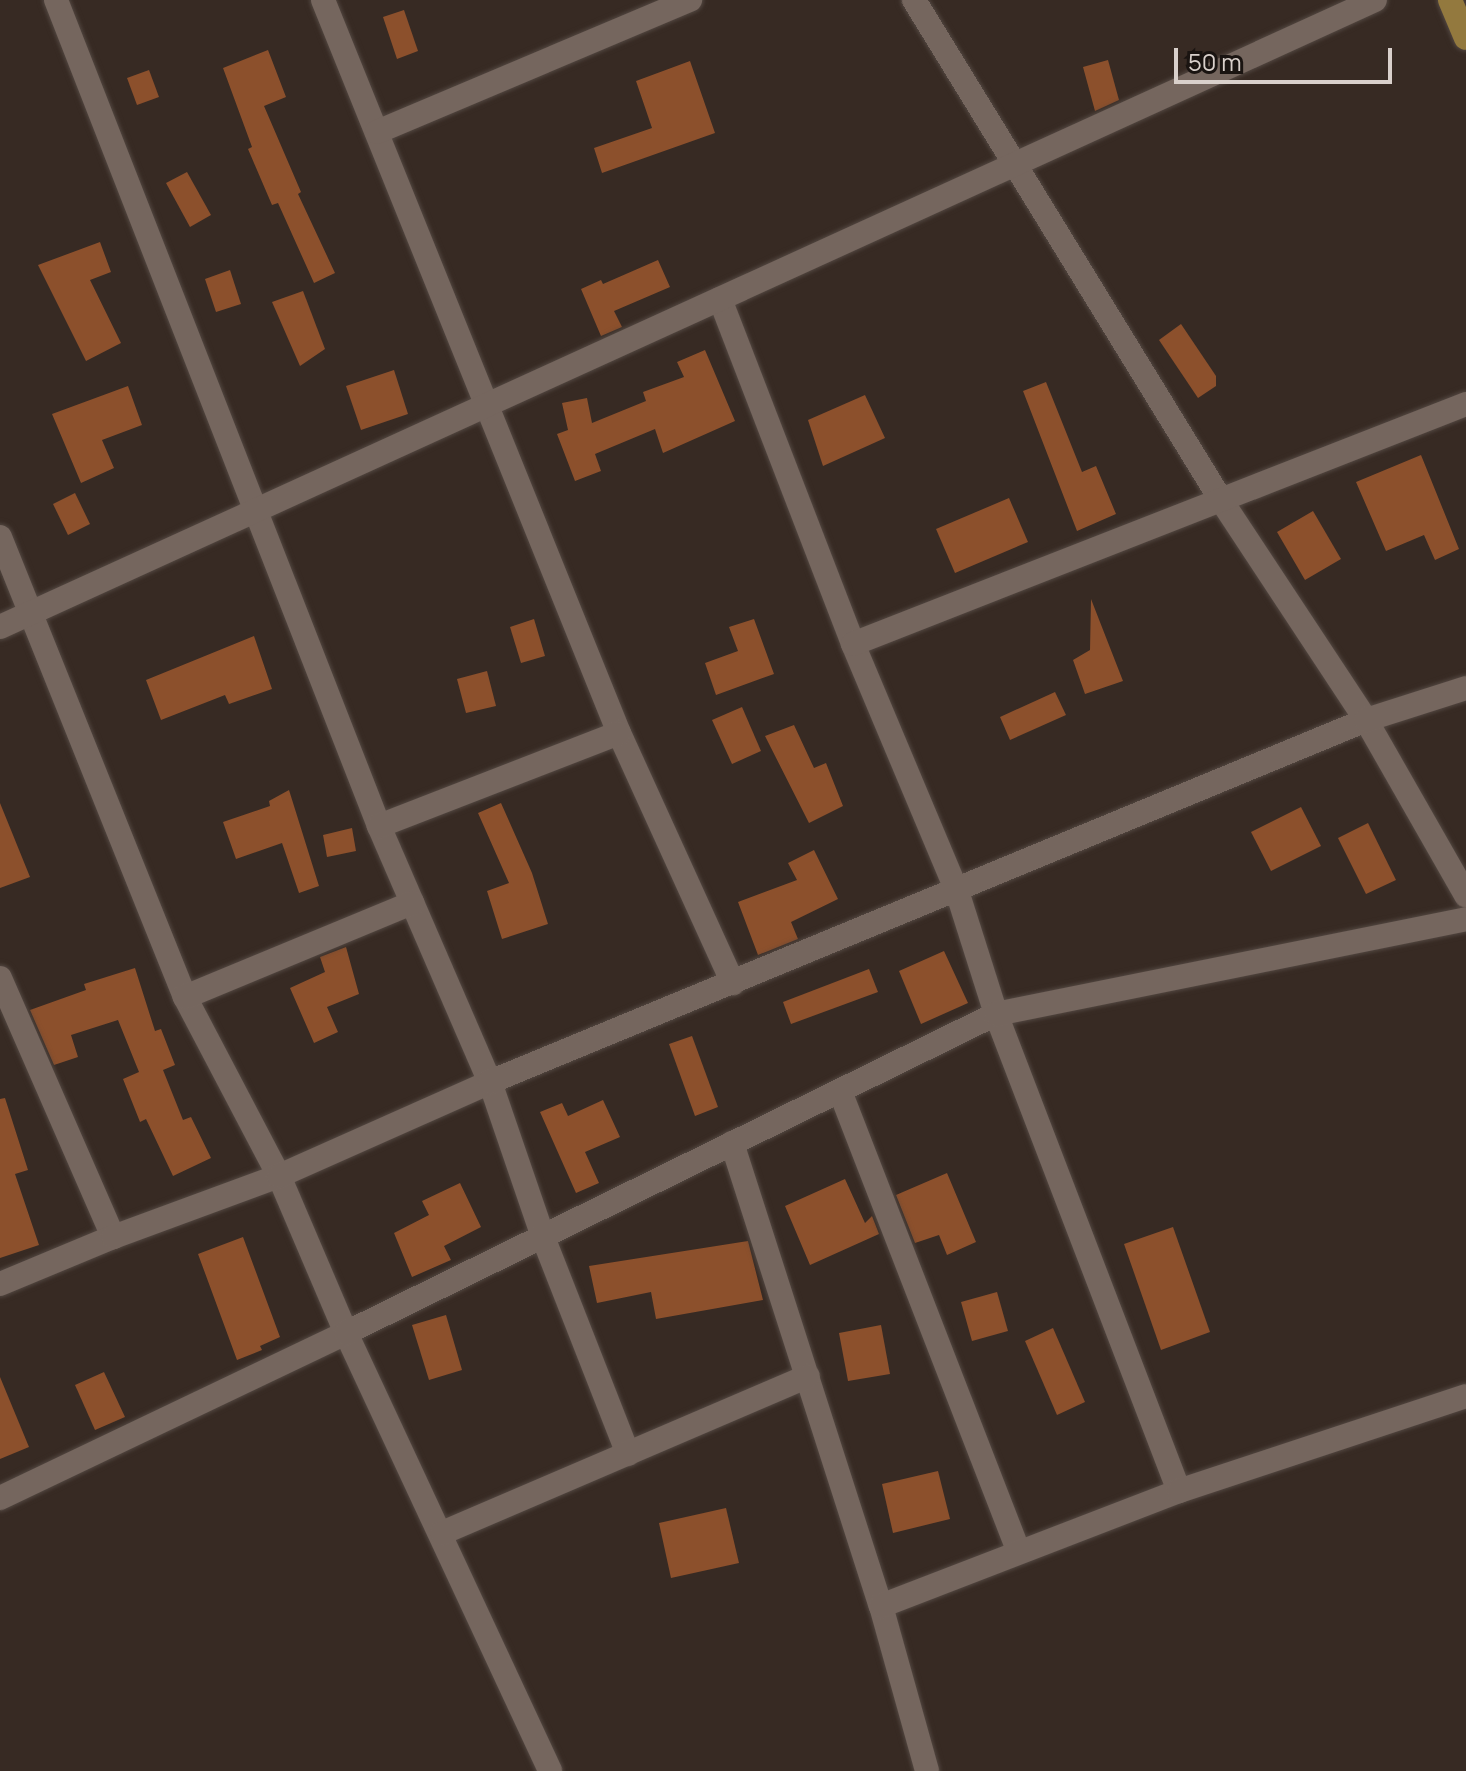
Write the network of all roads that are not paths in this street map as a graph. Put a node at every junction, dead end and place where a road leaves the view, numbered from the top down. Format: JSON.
{"nodes":[{"id":1,"x":56,"y":0,"type":"edge"},
{"id":2,"x":323,"y":0,"type":"edge"},
{"id":3,"x":690,"y":0,"type":"edge"},
{"id":4,"x":914,"y":0,"type":"edge"},
{"id":5,"x":1375,"y":0,"type":"edge"},
{"id":6,"x":1450,"y":0,"type":"edge"},
{"id":7,"x":1466,"y":38,"type":"edge"},
{"id":8,"x":377,"y":132,"type":"junction"},
{"id":9,"x":1016,"y":164,"type":"junction"},
{"id":10,"x":720,"y":299,"type":"junction"},
{"id":11,"x":488,"y":404,"type":"junction"},
{"id":12,"x":1466,"y":404,"type":"edge"},
{"id":13,"x":1221,"y":500,"type":"junction"},
{"id":14,"x":258,"y":509,"type":"junction"},
{"id":15,"x":0,"y":537,"type":"edge"},
{"id":16,"x":32,"y":612,"type":"junction"},
{"id":17,"x":0,"y":627,"type":"edge"},
{"id":18,"x":853,"y":644,"type":"junction"},
{"id":19,"x":1466,"y":688,"type":"edge"},
{"id":20,"x":1366,"y":720,"type":"junction"},
{"id":21,"x":619,"y":733,"type":"junction"},
{"id":22,"x":379,"y":826,"type":"junction"},
{"id":23,"x":957,"y":891,"type":"junction"},
{"id":24,"x":1466,"y":895,"type":"edge"},
{"id":25,"x":412,"y":903,"type":"junction"},
{"id":26,"x":1466,"y":919,"type":"edge"},
{"id":27,"x":0,"y":978,"type":"edge"},
{"id":28,"x":733,"y":983,"type":"junction"},
{"id":29,"x":185,"y":997,"type":"junction"},
{"id":30,"x":996,"y":1014,"type":"junction"},
{"id":31,"x":490,"y":1082,"type":"junction"},
{"id":32,"x":840,"y":1091,"type":"junction"},
{"id":33,"x":732,"y":1143,"type":"junction"},
{"id":34,"x":279,"y":1176,"type":"junction"},
{"id":35,"x":113,"y":1237,"type":"junction"},
{"id":36,"x":543,"y":1237,"type":"junction"},
{"id":37,"x":0,"y":1284,"type":"edge"},
{"id":38,"x":346,"y":1333,"type":"junction"},
{"id":39,"x":808,"y":1376,"type":"junction"},
{"id":40,"x":1466,"y":1396,"type":"edge"},
{"id":41,"x":628,"y":1454,"type":"junction"},
{"id":42,"x":1179,"y":1491,"type":"junction"},
{"id":43,"x":0,"y":1498,"type":"edge"},
{"id":44,"x":442,"y":1533,"type":"junction"},
{"id":45,"x":1018,"y":1551,"type":"junction"},
{"id":46,"x":881,"y":1606,"type":"junction"},
{"id":47,"x":550,"y":1771,"type":"edge"},
{"id":48,"x":927,"y":1771,"type":"edge"}],
"edges":[{"from":1,"to":14,"type":"street"},
{"from":2,"to":8,"type":"street"},
{"from":3,"to":8,"type":"street"},
{"from":4,"to":9,"type":"street"},
{"from":5,"to":9,"type":"street"},
{"from":6,"to":7,"type":"main road"},
{"from":8,"to":11,"type":"street"},
{"from":9,"to":10,"type":"street"},
{"from":9,"to":13,"type":"street"},
{"from":10,"to":11,"type":"street"},
{"from":10,"to":18,"type":"street"},
{"from":11,"to":14,"type":"street"},
{"from":11,"to":21,"type":"street"},
{"from":12,"to":13,"type":"street"},
{"from":13,"to":18,"type":"street"},
{"from":13,"to":20,"type":"street"},
{"from":14,"to":16,"type":"street"},
{"from":14,"to":22,"type":"street"},
{"from":15,"to":16,"type":"street"},
{"from":16,"to":17,"type":"street"},
{"from":16,"to":29,"type":"street"},
{"from":18,"to":23,"type":"street"},
{"from":19,"to":20,"type":"street"},
{"from":20,"to":23,"type":"street"},
{"from":20,"to":24,"type":"street"},
{"from":21,"to":22,"type":"street"},
{"from":21,"to":28,"type":"street"},
{"from":22,"to":25,"type":"street"},
{"from":23,"to":28,"type":"street"},
{"from":23,"to":30,"type":"street"},
{"from":25,"to":29,"type":"street"},
{"from":25,"to":31,"type":"street"},
{"from":26,"to":30,"type":"street"},
{"from":27,"to":35,"type":"street"},
{"from":28,"to":31,"type":"street"},
{"from":29,"to":34,"type":"street"},
{"from":30,"to":32,"type":"street"},
{"from":30,"to":42,"type":"street"},
{"from":31,"to":34,"type":"street"},
{"from":31,"to":36,"type":"street"},
{"from":32,"to":33,"type":"street"},
{"from":32,"to":45,"type":"street"},
{"from":33,"to":36,"type":"street"},
{"from":33,"to":39,"type":"street"},
{"from":34,"to":35,"type":"street"},
{"from":34,"to":38,"type":"street"},
{"from":35,"to":37,"type":"street"},
{"from":36,"to":38,"type":"street"},
{"from":36,"to":41,"type":"street"},
{"from":38,"to":43,"type":"street"},
{"from":38,"to":44,"type":"street"},
{"from":39,"to":41,"type":"street"},
{"from":39,"to":46,"type":"street"},
{"from":40,"to":42,"type":"street"},
{"from":41,"to":44,"type":"street"},
{"from":42,"to":45,"type":"street"},
{"from":44,"to":47,"type":"street"},
{"from":45,"to":46,"type":"street"},
{"from":46,"to":48,"type":"street"}]}
